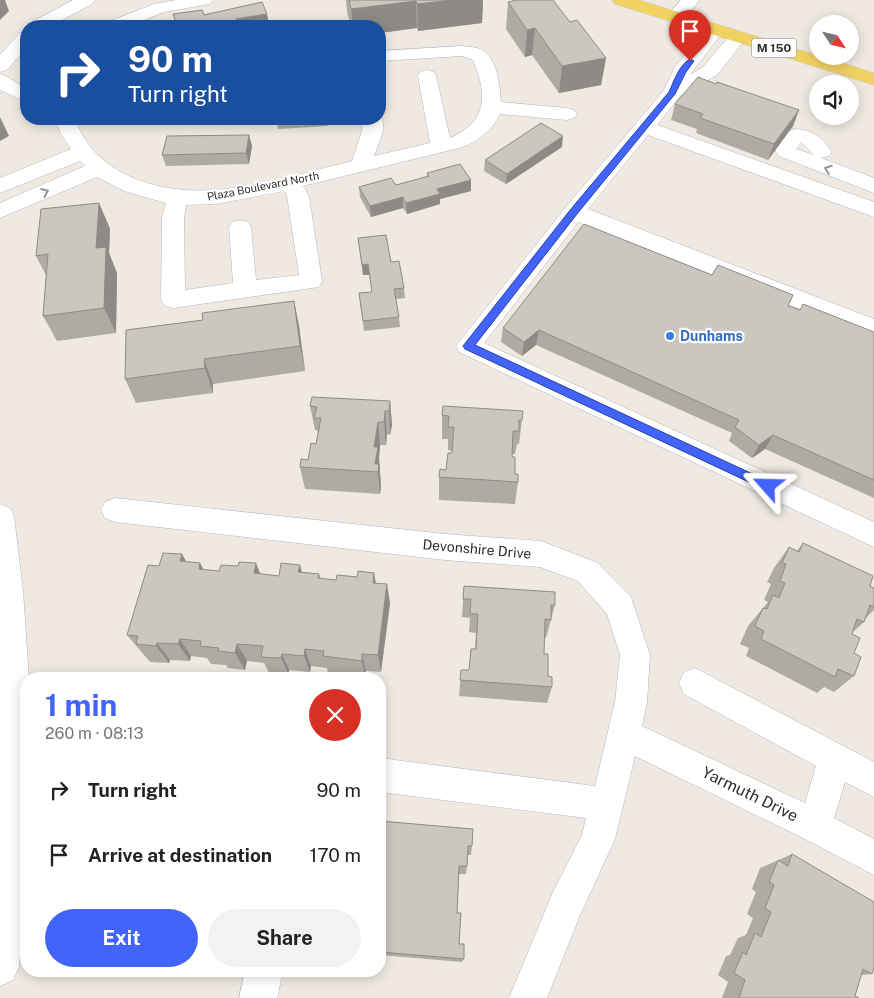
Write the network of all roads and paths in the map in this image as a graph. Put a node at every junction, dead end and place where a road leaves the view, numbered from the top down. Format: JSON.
{"nodes":[{"id":1,"x":86,"y":0,"type":"edge"},
{"id":2,"x":204,"y":0,"type":"edge"},
{"id":3,"x":621,"y":0,"type":"edge"},
{"id":4,"x":690,"y":0,"type":"edge"},
{"id":5,"x":675,"y":17,"type":"junction"},
{"id":6,"x":49,"y":20,"type":"edge"},
{"id":7,"x":129,"y":20,"type":"edge"},
{"id":8,"x":715,"y":30,"type":"junction"},
{"id":9,"x":738,"y":37,"type":"junction"},
{"id":10,"x":20,"y":44,"type":"edge"},
{"id":11,"x":386,"y":56,"type":"edge"},
{"id":12,"x":0,"y":66,"type":"edge"},
{"id":13,"x":427,"y":76,"type":"dead end"},
{"id":14,"x":874,"y":78,"type":"edge"},
{"id":15,"x":0,"y":80,"type":"edge"},
{"id":16,"x":672,"y":92,"type":"junction"},
{"id":17,"x":20,"y":93,"type":"edge"},
{"id":18,"x":492,"y":107,"type":"junction"},
{"id":19,"x":567,"y":114,"type":"dead end"},
{"id":20,"x":68,"y":125,"type":"edge"},
{"id":21,"x":374,"y":125,"type":"edge"},
{"id":22,"x":644,"y":127,"type":"junction"},
{"id":23,"x":440,"y":147,"type":"junction"},
{"id":24,"x":83,"y":152,"type":"junction"},
{"id":25,"x":822,"y":152,"type":"dead end"},
{"id":26,"x":361,"y":166,"type":"junction"},
{"id":27,"x":98,"y":168,"type":"junction"},
{"id":28,"x":291,"y":183,"type":"junction"},
{"id":29,"x":0,"y":186,"type":"edge"},
{"id":30,"x":874,"y":186,"type":"edge"},
{"id":31,"x":177,"y":198,"type":"junction"},
{"id":32,"x":874,"y":210,"type":"edge"},
{"id":33,"x":0,"y":211,"type":"edge"},
{"id":34,"x":574,"y":212,"type":"junction"},
{"id":35,"x":240,"y":227,"type":"dead end"},
{"id":36,"x":245,"y":290,"type":"junction"},
{"id":37,"x":874,"y":329,"type":"edge"},
{"id":38,"x":115,"y":510,"type":"dead end"},
{"id":39,"x":0,"y":516,"type":"edge"},
{"id":40,"x":874,"y":535,"type":"edge"},
{"id":41,"x":695,"y":683,"type":"dead end"},
{"id":42,"x":624,"y":734,"type":"junction"},
{"id":43,"x":835,"y":758,"type":"junction"},
{"id":44,"x":386,"y":776,"type":"edge"},
{"id":45,"x":874,"y":780,"type":"edge"},
{"id":46,"x":607,"y":804,"type":"junction"},
{"id":47,"x":815,"y":826,"type":"junction"},
{"id":48,"x":874,"y":858,"type":"edge"},
{"id":49,"x":0,"y":967,"type":"edge"},
{"id":50,"x":263,"y":977,"type":"edge"},
{"id":51,"x":258,"y":998,"type":"edge"},
{"id":52,"x":528,"y":998,"type":"edge"}],
"edges":[{"from":1,"to":6,"type":"street"},
{"from":2,"to":7,"type":"street"},
{"from":3,"to":5,"type":"main road","number":"M 150"},
{"from":4,"to":5,"type":"street"},
{"from":5,"to":8,"type":"main road","number":"M 150"},
{"from":8,"to":9,"type":"main road","number":"M 150"},
{"from":8,"to":16,"type":"street"},
{"from":9,"to":14,"type":"main road","number":"M 150"},
{"from":9,"to":16,"type":"street"},
{"from":10,"to":12,"type":"street"},
{"from":11,"to":18,"type":"street"},
{"from":13,"to":23,"type":"street"},
{"from":15,"to":17,"type":"street"},
{"from":16,"to":22,"type":"street"},
{"from":18,"to":19,"type":"street"},
{"from":18,"to":23,"type":"street","name":"Plaza Boulevard North"},
{"from":20,"to":24,"type":"street","name":"Plaza Boulevard North"},
{"from":21,"to":26,"type":"street"},
{"from":22,"to":32,"type":"street"},
{"from":22,"to":34,"type":"street"},
{"from":23,"to":26,"type":"street","name":"Plaza Boulevard North"},
{"from":24,"to":27,"type":"street","name":"Plaza Boulevard North"},
{"from":24,"to":29,"type":"street"},
{"from":30,"to":25,"type":"street","one_way":true},
{"from":26,"to":28,"type":"street","name":"Plaza Boulevard North"},
{"from":27,"to":31,"type":"street","name":"Plaza Boulevard North"},
{"from":33,"to":27,"type":"street","one_way":true},
{"from":28,"to":31,"type":"street","name":"Plaza Boulevard North"},
{"from":28,"to":36,"type":"street"},
{"from":31,"to":36,"type":"street"},
{"from":34,"to":37,"type":"street"},
{"from":34,"to":40,"type":"street"},
{"from":35,"to":36,"type":"street"},
{"from":38,"to":42,"type":"street","name":"Devonshire Drive"},
{"from":39,"to":49,"type":"street"},
{"from":41,"to":43,"type":"street"},
{"from":42,"to":46,"type":"street","name":"Devonshire Drive"},
{"from":42,"to":47,"type":"street","name":"Yarmuth Drive"},
{"from":43,"to":45,"type":"street"},
{"from":43,"to":47,"type":"street"},
{"from":44,"to":46,"type":"street"},
{"from":46,"to":52,"type":"street","name":"Devonshire Drive"},
{"from":47,"to":48,"type":"street","name":"Yarmuth Drive"},
{"from":50,"to":51,"type":"street"}]}
